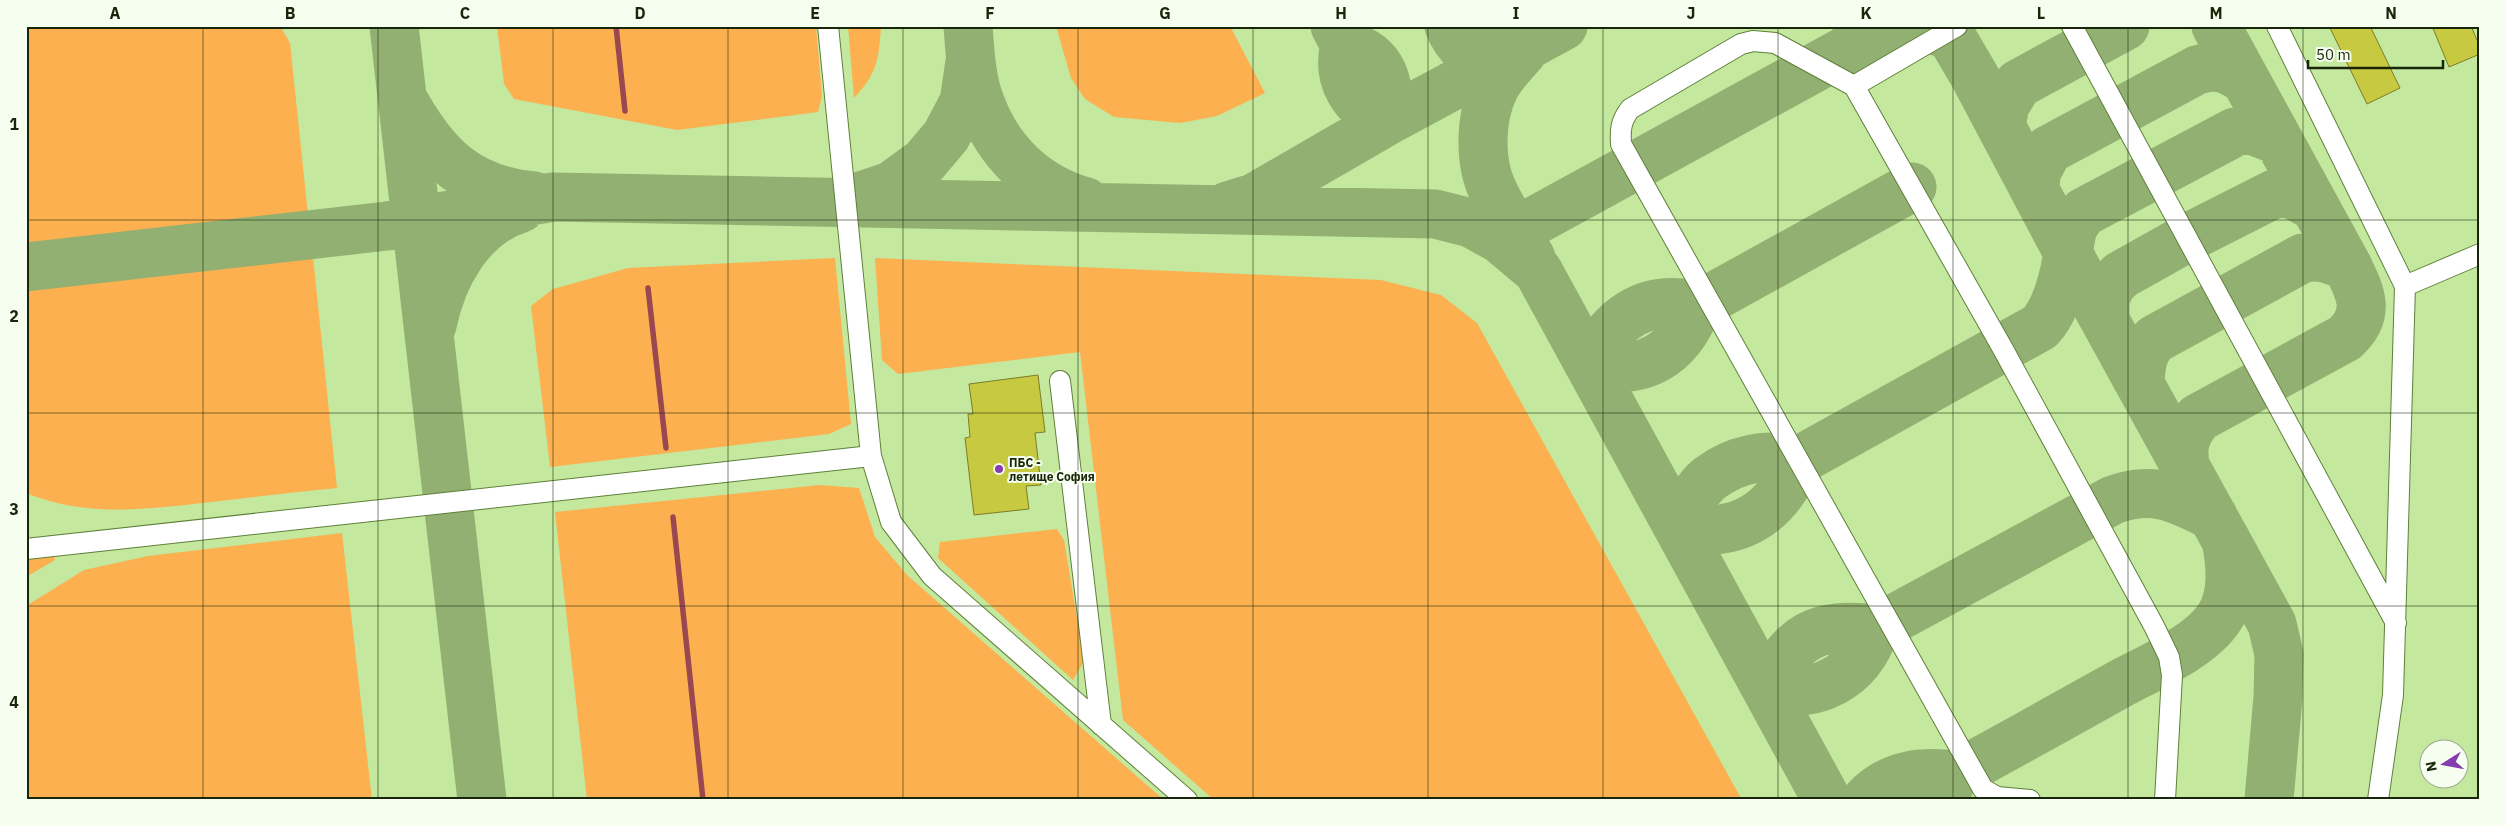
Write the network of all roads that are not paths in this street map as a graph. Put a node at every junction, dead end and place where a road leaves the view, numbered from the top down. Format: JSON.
{"nodes":[{"id":1,"x":828,"y":26,"type":"edge"},
{"id":2,"x":1957,"y":26,"type":"edge"},
{"id":3,"x":2072,"y":26,"type":"edge"},
{"id":4,"x":2277,"y":26,"type":"edge"},
{"id":5,"x":1854,"y":86,"type":"junction"},
{"id":6,"x":2480,"y":254,"type":"edge"},
{"id":7,"x":2405,"y":286,"type":"junction"},
{"id":8,"x":1060,"y":381,"type":"dead end"},
{"id":9,"x":871,"y":456,"type":"junction"},
{"id":10,"x":26,"y":549,"type":"edge"},
{"id":11,"x":2397,"y":624,"type":"junction"},
{"id":12,"x":1101,"y":725,"type":"junction"},
{"id":13,"x":1187,"y":800,"type":"edge"},
{"id":14,"x":2030,"y":800,"type":"edge"},
{"id":15,"x":2165,"y":800,"type":"edge"},
{"id":16,"x":2378,"y":800,"type":"edge"}],
"edges":[{"from":1,"to":9,"type":"lane"},
{"from":2,"to":5,"type":"lane"},
{"from":3,"to":11,"type":"lane"},
{"from":4,"to":7,"type":"lane"},
{"from":5,"to":14,"type":"lane"},
{"from":5,"to":15,"type":"lane"},
{"from":6,"to":7,"type":"lane"},
{"from":7,"to":11,"type":"lane"},
{"from":8,"to":12,"type":"lane"},
{"from":9,"to":10,"type":"lane"},
{"from":9,"to":12,"type":"lane"},
{"from":11,"to":16,"type":"lane"},
{"from":12,"to":13,"type":"lane"}]}
